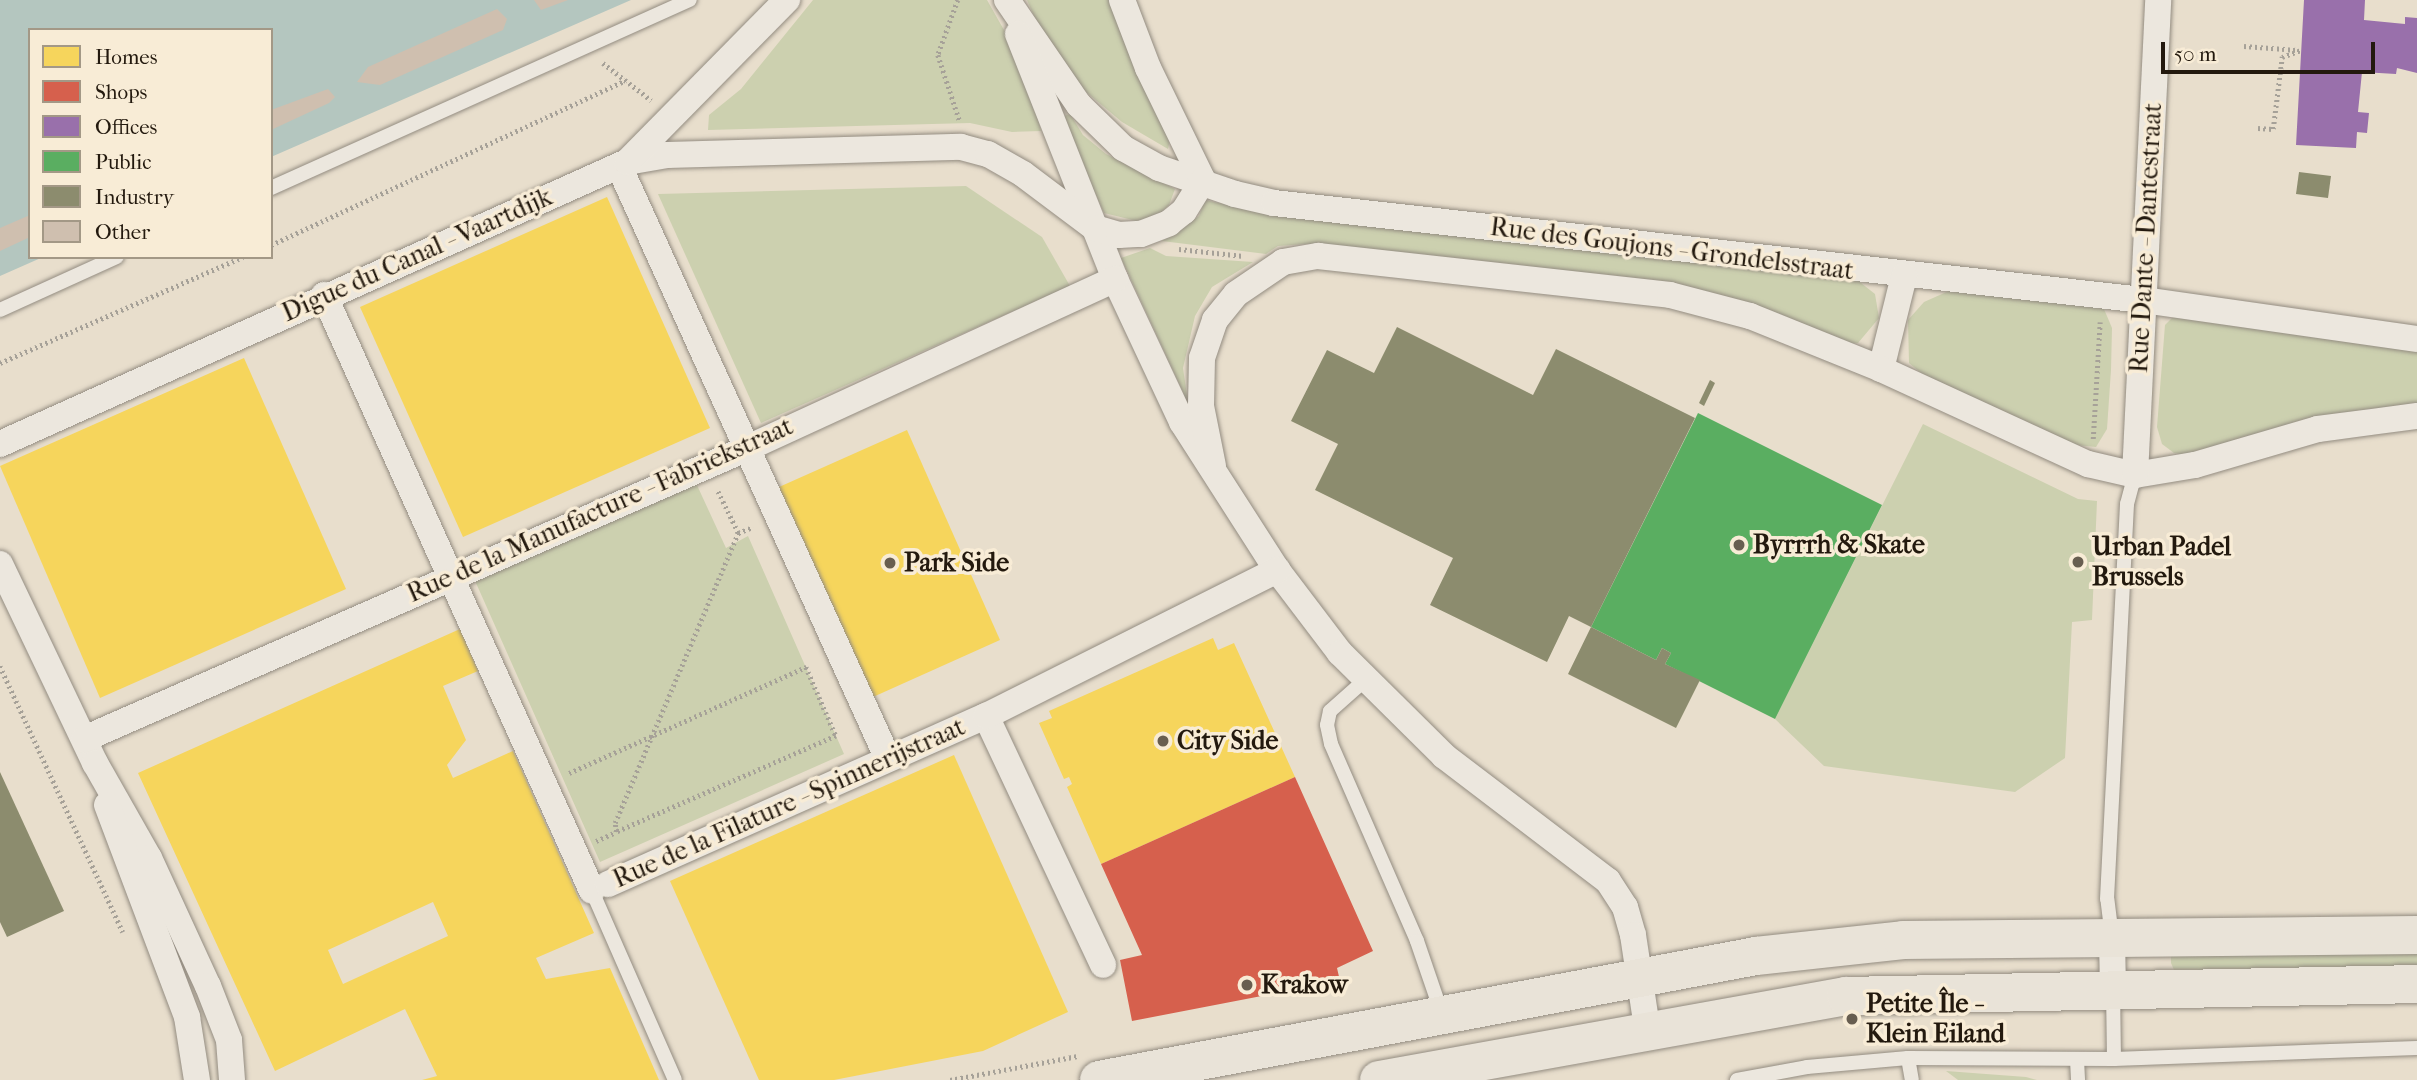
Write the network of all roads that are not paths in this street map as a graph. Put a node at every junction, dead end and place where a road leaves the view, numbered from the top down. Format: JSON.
{"nodes":[{"id":1,"x":690,"y":0,"type":"edge"},
{"id":2,"x":787,"y":0,"type":"edge"},
{"id":3,"x":1006,"y":0,"type":"edge"},
{"id":4,"x":1122,"y":0,"type":"edge"},
{"id":5,"x":2158,"y":0,"type":"edge"},
{"id":6,"x":623,"y":164,"type":"junction"},
{"id":7,"x":1203,"y":181,"type":"junction"},
{"id":8,"x":273,"y":187,"type":"edge"},
{"id":9,"x":1095,"y":228,"type":"junction"},
{"id":10,"x":113,"y":259,"type":"edge"},
{"id":11,"x":1904,"y":276,"type":"junction"},
{"id":12,"x":1115,"y":279,"type":"junction"},
{"id":13,"x":324,"y":295,"type":"junction"},
{"id":14,"x":2143,"y":300,"type":"junction"},
{"id":15,"x":0,"y":310,"type":"edge"},
{"id":16,"x":2417,"y":339,"type":"edge"},
{"id":17,"x":1881,"y":369,"type":"junction"},
{"id":18,"x":2417,"y":416,"type":"edge"},
{"id":19,"x":0,"y":444,"type":"edge"},
{"id":20,"x":750,"y":447,"type":"junction"},
{"id":21,"x":1213,"y":466,"type":"junction"},
{"id":22,"x":2135,"y":475,"type":"junction"},
{"id":23,"x":0,"y":564,"type":"edge"},
{"id":24,"x":1277,"y":570,"type":"junction"},
{"id":25,"x":448,"y":576,"type":"junction"},
{"id":26,"x":1365,"y":680,"type":"junction"},
{"id":27,"x":986,"y":716,"type":"junction"},
{"id":28,"x":84,"y":738,"type":"junction"},
{"id":29,"x":888,"y":759,"type":"junction"},
{"id":30,"x":95,"y":763,"type":"junction"},
{"id":31,"x":600,"y":887,"type":"junction"},
{"id":32,"x":2417,"y":935,"type":"edge"},
{"id":33,"x":2112,"y":938,"type":"junction"},
{"id":34,"x":1103,"y":965,"type":"dead end"},
{"id":35,"x":1639,"y":976,"type":"junction"},
{"id":36,"x":2417,"y":984,"type":"edge"},
{"id":37,"x":176,"y":987,"type":"junction"},
{"id":38,"x":2113,"y":990,"type":"junction"},
{"id":39,"x":1442,"y":1014,"type":"junction"},
{"id":40,"x":219,"y":1015,"type":"junction"},
{"id":41,"x":1647,"y":1028,"type":"junction"},
{"id":42,"x":2417,"y":1048,"type":"edge"},
{"id":43,"x":1908,"y":1058,"type":"junction"},
{"id":44,"x":2114,"y":1059,"type":"junction"},
{"id":45,"x":2077,"y":1060,"type":"junction"},
{"id":46,"x":197,"y":1080,"type":"edge"},
{"id":47,"x":232,"y":1080,"type":"edge"},
{"id":48,"x":675,"y":1080,"type":"edge"},
{"id":49,"x":1099,"y":1080,"type":"edge"},
{"id":50,"x":1379,"y":1080,"type":"edge"},
{"id":51,"x":1737,"y":1080,"type":"edge"},
{"id":52,"x":1912,"y":1080,"type":"edge"},
{"id":53,"x":2078,"y":1080,"type":"edge"}],
"edges":[{"from":1,"to":8,"type":"lane"},
{"from":2,"to":6,"type":"street","name":"Digue du Canal - Vaartdijk"},
{"from":3,"to":7,"type":"street","name":"Rue des Goujons - Grondelsstraat"},
{"from":3,"to":9,"type":"street"},
{"from":4,"to":7,"type":"street"},
{"from":5,"to":14,"type":"street","name":"Rue Dante - Dantestraat"},
{"from":6,"to":9,"type":"street"},
{"from":6,"to":13,"type":"street","name":"Digue du Canal - Vaartdijk"},
{"from":6,"to":20,"type":"street"},
{"from":7,"to":9,"type":"street"},
{"from":7,"to":11,"type":"street","name":"Rue des Goujons - Grondelsstraat"},
{"from":9,"to":12,"type":"street"},
{"from":10,"to":15,"type":"lane"},
{"from":11,"to":14,"type":"street","name":"Rue des Goujons - Grondelsstraat"},
{"from":11,"to":17,"type":"street"},
{"from":12,"to":20,"type":"street","name":"Rue de la Manufacture - Fabriekstraat"},
{"from":12,"to":21,"type":"street"},
{"from":13,"to":19,"type":"street","name":"Digue du Canal - Vaartdijk"},
{"from":13,"to":25,"type":"street"},
{"from":14,"to":16,"type":"street","name":"Rue des Goujons - Grondelsstraat"},
{"from":14,"to":22,"type":"street","name":"Rue Dante - Dantestraat"},
{"from":17,"to":21,"type":"street","name":"Rue des Goujons - Grondelsstraat"},
{"from":17,"to":22,"type":"street","name":"Rue des Goujons - Grondelsstraat"},
{"from":18,"to":22,"type":"street","name":"Rue des Goujons - Grondelsstraat"},
{"from":20,"to":25,"type":"street","name":"Rue de la Manufacture - Fabriekstraat"},
{"from":20,"to":29,"type":"street"},
{"from":21,"to":24,"type":"street"},
{"from":22,"to":33,"type":"lane"},
{"from":23,"to":28,"type":"street"},
{"from":24,"to":26,"type":"street"},
{"from":24,"to":27,"type":"street","name":"Rue de la Filature - Spinnerijstraat"},
{"from":25,"to":28,"type":"street","name":"Rue de la Manufacture - Fabriekstraat"},
{"from":25,"to":31,"type":"street"},
{"from":26,"to":35,"type":"street"},
{"from":26,"to":39,"type":"lane"},
{"from":27,"to":29,"type":"street","name":"Rue de la Filature - Spinnerijstraat"},
{"from":27,"to":34,"type":"street","name":"Rue de la Filature - Spinnerijstraat"},
{"from":28,"to":30,"type":"street"},
{"from":29,"to":31,"type":"street","name":"Rue de la Filature - Spinnerijstraat"},
{"from":30,"to":37,"type":"street"},
{"from":30,"to":40,"type":"street"},
{"from":31,"to":48,"type":"lane"},
{"from":32,"to":33,"type":"main road"},
{"from":33,"to":35,"type":"main road"},
{"from":33,"to":38,"type":"street"},
{"from":35,"to":39,"type":"main road"},
{"from":35,"to":41,"type":"street"},
{"from":36,"to":38,"type":"main road"},
{"from":37,"to":40,"type":"street"},
{"from":37,"to":46,"type":"street"},
{"from":38,"to":41,"type":"main road"},
{"from":38,"to":44,"type":"lane"},
{"from":39,"to":49,"type":"main road"},
{"from":40,"to":47,"type":"street"},
{"from":41,"to":50,"type":"main road"},
{"from":42,"to":44,"type":"lane"},
{"from":43,"to":45,"type":"lane"},
{"from":43,"to":51,"type":"lane"},
{"from":43,"to":52,"type":"lane"},
{"from":44,"to":45,"type":"lane"},
{"from":45,"to":53,"type":"lane"}]}
